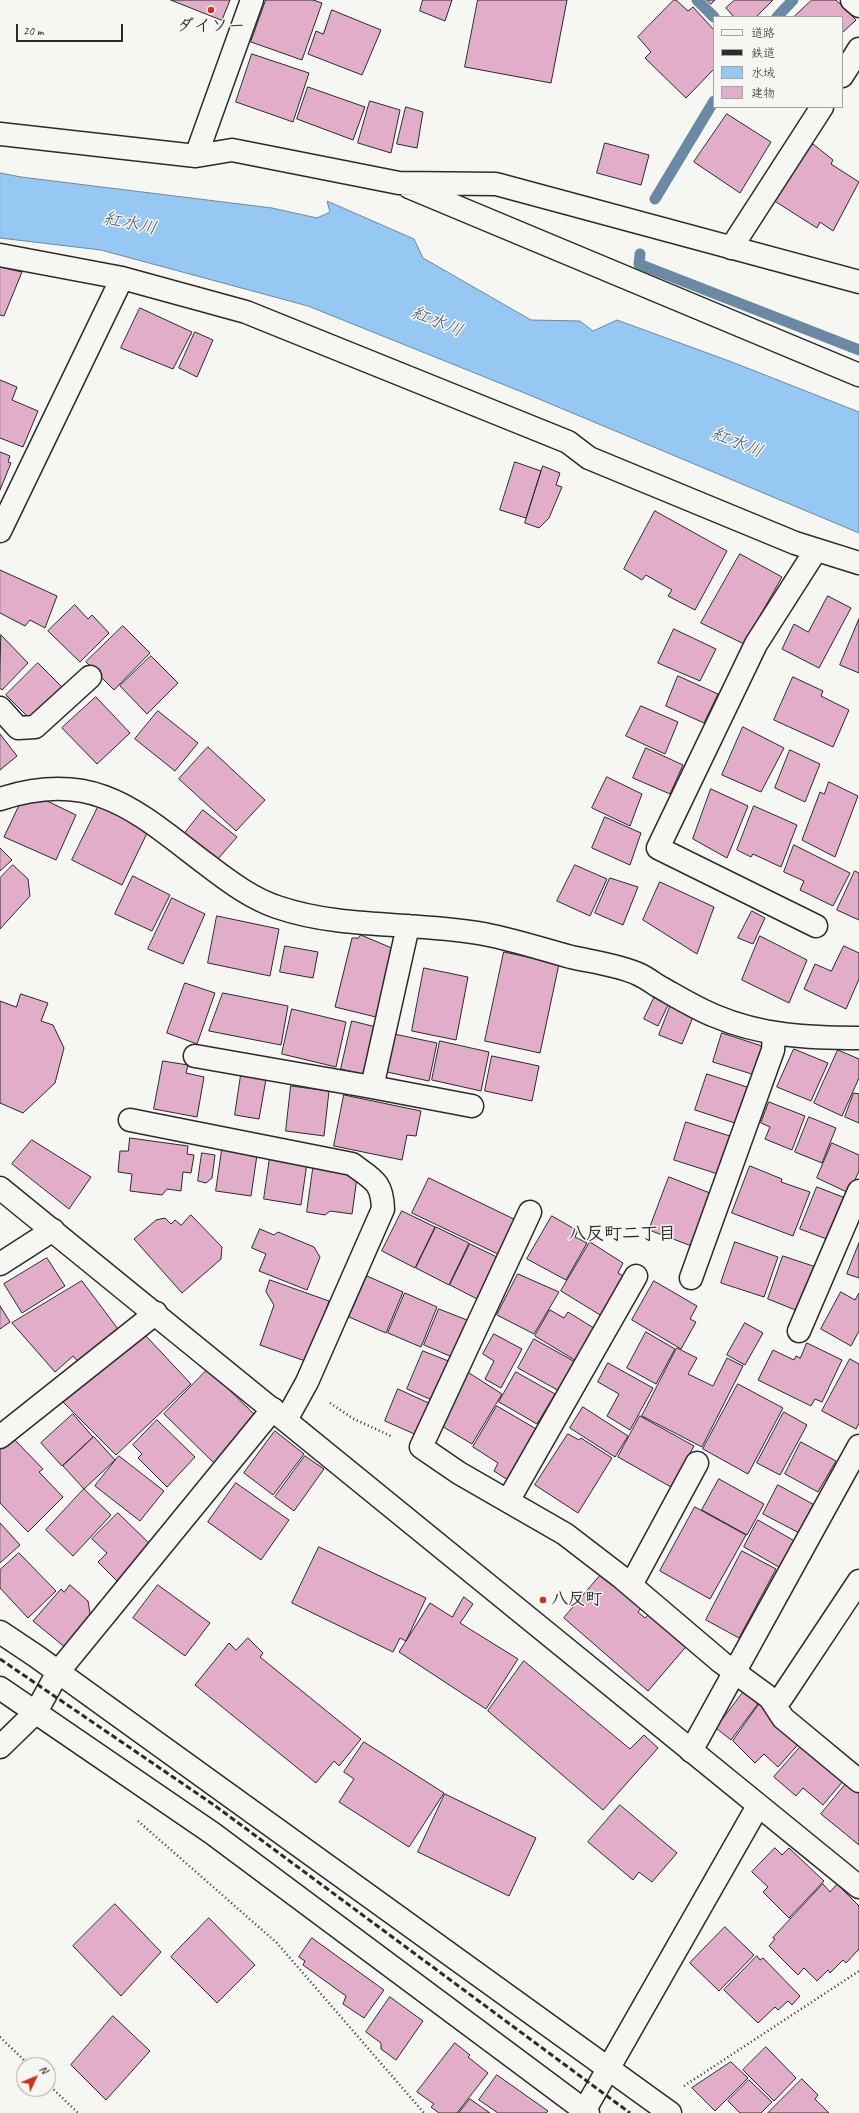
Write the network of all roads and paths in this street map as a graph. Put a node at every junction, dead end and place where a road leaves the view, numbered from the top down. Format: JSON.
{"nodes":[{"id":1,"x":252,"y":0,"type":"edge"},
{"id":2,"x":852,"y":0,"type":"edge"},
{"id":3,"x":859,"y":6,"type":"edge"},
{"id":4,"x":859,"y":49,"type":"edge"},
{"id":5,"x":843,"y":74,"type":"edge"},
{"id":6,"x":821,"y":108,"type":"edge"},
{"id":7,"x":0,"y":134,"type":"edge"},
{"id":8,"x":196,"y":156,"type":"junction"},
{"id":9,"x":399,"y":183,"type":"junction"},
{"id":10,"x":731,"y":248,"type":"junction"},
{"id":11,"x":0,"y":255,"type":"edge"},
{"id":12,"x":122,"y":278,"type":"junction"},
{"id":13,"x":859,"y":282,"type":"edge"},
{"id":14,"x":859,"y":375,"type":"edge"},
{"id":15,"x":0,"y":531,"type":"edge"},
{"id":16,"x":816,"y":550,"type":"junction"},
{"id":17,"x":859,"y":563,"type":"edge"},
{"id":18,"x":90,"y":677,"type":"dead end"},
{"id":19,"x":0,"y":708,"type":"edge"},
{"id":20,"x":0,"y":799,"type":"edge"},
{"id":21,"x":408,"y":926,"type":"junction"},
{"id":22,"x":816,"y":926,"type":"dead end"},
{"id":23,"x":774,"y":1034,"type":"junction"},
{"id":24,"x":859,"y":1038,"type":"edge"},
{"id":25,"x":195,"y":1056,"type":"dead end"},
{"id":26,"x":372,"y":1087,"type":"junction"},
{"id":27,"x":472,"y":1106,"type":"dead end"},
{"id":28,"x":130,"y":1120,"type":"dead end"},
{"id":29,"x":0,"y":1188,"type":"edge"},
{"id":30,"x":859,"y":1191,"type":"edge"},
{"id":31,"x":530,"y":1212,"type":"dead end"},
{"id":32,"x":53,"y":1230,"type":"junction"},
{"id":33,"x":0,"y":1264,"type":"edge"},
{"id":34,"x":636,"y":1276,"type":"dead end"},
{"id":35,"x":691,"y":1278,"type":"dead end"},
{"id":36,"x":156,"y":1314,"type":"junction"},
{"id":37,"x":799,"y":1331,"type":"dead end"},
{"id":38,"x":305,"y":1386,"type":"junction"},
{"id":39,"x":280,"y":1415,"type":"junction"},
{"id":40,"x":0,"y":1437,"type":"edge"},
{"id":41,"x":859,"y":1446,"type":"edge"},
{"id":42,"x":421,"y":1447,"type":"junction"},
{"id":43,"x":697,"y":1464,"type":"dead end"},
{"id":44,"x":508,"y":1501,"type":"junction"},
{"id":45,"x":859,"y":1581,"type":"edge"},
{"id":46,"x":630,"y":1585,"type":"junction"},
{"id":47,"x":0,"y":1632,"type":"edge"},
{"id":48,"x":58,"y":1672,"type":"junction"},
{"id":49,"x":734,"y":1672,"type":"junction"},
{"id":50,"x":0,"y":1688,"type":"edge"},
{"id":51,"x":775,"y":1705,"type":"junction"},
{"id":52,"x":36,"y":1712,"type":"junction"},
{"id":53,"x":0,"y":1747,"type":"edge"},
{"id":54,"x":690,"y":1751,"type":"junction"},
{"id":55,"x":859,"y":1781,"type":"edge"},
{"id":56,"x":758,"y":1806,"type":"junction"},
{"id":57,"x":134,"y":1818,"type":"dead end"},
{"id":58,"x":859,"y":1887,"type":"edge"},
{"id":59,"x":859,"y":1971,"type":"edge"},
{"id":60,"x":0,"y":2037,"type":"edge"},
{"id":61,"x":21,"y":2057,"type":"edge"},
{"id":62,"x":608,"y":2069,"type":"junction"},
{"id":63,"x":679,"y":2090,"type":"dead end"},
{"id":64,"x":56,"y":2092,"type":"edge"},
{"id":65,"x":585,"y":2112,"type":"edge"},
{"id":66,"x":78,"y":2113,"type":"edge"},
{"id":67,"x":424,"y":2113,"type":"edge"},
{"id":68,"x":670,"y":2113,"type":"edge"}],
"edges":[{"from":1,"to":8,"type":"street"},
{"from":2,"to":3,"type":"street"},
{"from":4,"to":5,"type":"street"},
{"from":6,"to":10,"type":"street"},
{"from":7,"to":8,"type":"street"},
{"from":8,"to":9,"type":"street"},
{"from":9,"to":10,"type":"street"},
{"from":9,"to":14,"type":"street"},
{"from":10,"to":13,"type":"street"},
{"from":11,"to":12,"type":"street"},
{"from":12,"to":15,"type":"street"},
{"from":12,"to":16,"type":"street"},
{"from":16,"to":17,"type":"street"},
{"from":16,"to":22,"type":"street"},
{"from":18,"to":19,"type":"street"},
{"from":20,"to":21,"type":"street"},
{"from":21,"to":23,"type":"street"},
{"from":21,"to":26,"type":"street"},
{"from":23,"to":24,"type":"street"},
{"from":23,"to":35,"type":"street"},
{"from":25,"to":26,"type":"street"},
{"from":26,"to":27,"type":"street"},
{"from":28,"to":38,"type":"street"},
{"from":29,"to":32,"type":"street"},
{"from":30,"to":37,"type":"street"},
{"from":31,"to":42,"type":"street"},
{"from":32,"to":33,"type":"street"},
{"from":32,"to":36,"type":"street"},
{"from":34,"to":44,"type":"street"},
{"from":36,"to":39,"type":"street"},
{"from":36,"to":40,"type":"street"},
{"from":38,"to":39,"type":"street"},
{"from":38,"to":42,"type":"path"},
{"from":39,"to":48,"type":"street"},
{"from":39,"to":54,"type":"street"},
{"from":41,"to":49,"type":"street"},
{"from":42,"to":44,"type":"street"},
{"from":43,"to":46,"type":"street"},
{"from":44,"to":46,"type":"street"},
{"from":45,"to":51,"type":"street"},
{"from":46,"to":49,"type":"street"},
{"from":47,"to":48,"type":"street"},
{"from":48,"to":52,"type":"street"},
{"from":48,"to":62,"type":"street"},
{"from":49,"to":51,"type":"street"},
{"from":49,"to":54,"type":"street"},
{"from":50,"to":52,"type":"street"},
{"from":51,"to":55,"type":"street"},
{"from":52,"to":53,"type":"street"},
{"from":52,"to":65,"type":"street"},
{"from":54,"to":56,"type":"street"},
{"from":56,"to":58,"type":"street"},
{"from":56,"to":62,"type":"street"},
{"from":57,"to":67,"type":"path"},
{"from":59,"to":63,"type":"path"},
{"from":60,"to":61,"type":"path"},
{"from":62,"to":65,"type":"street"},
{"from":62,"to":68,"type":"street"},
{"from":64,"to":66,"type":"path"}]}
